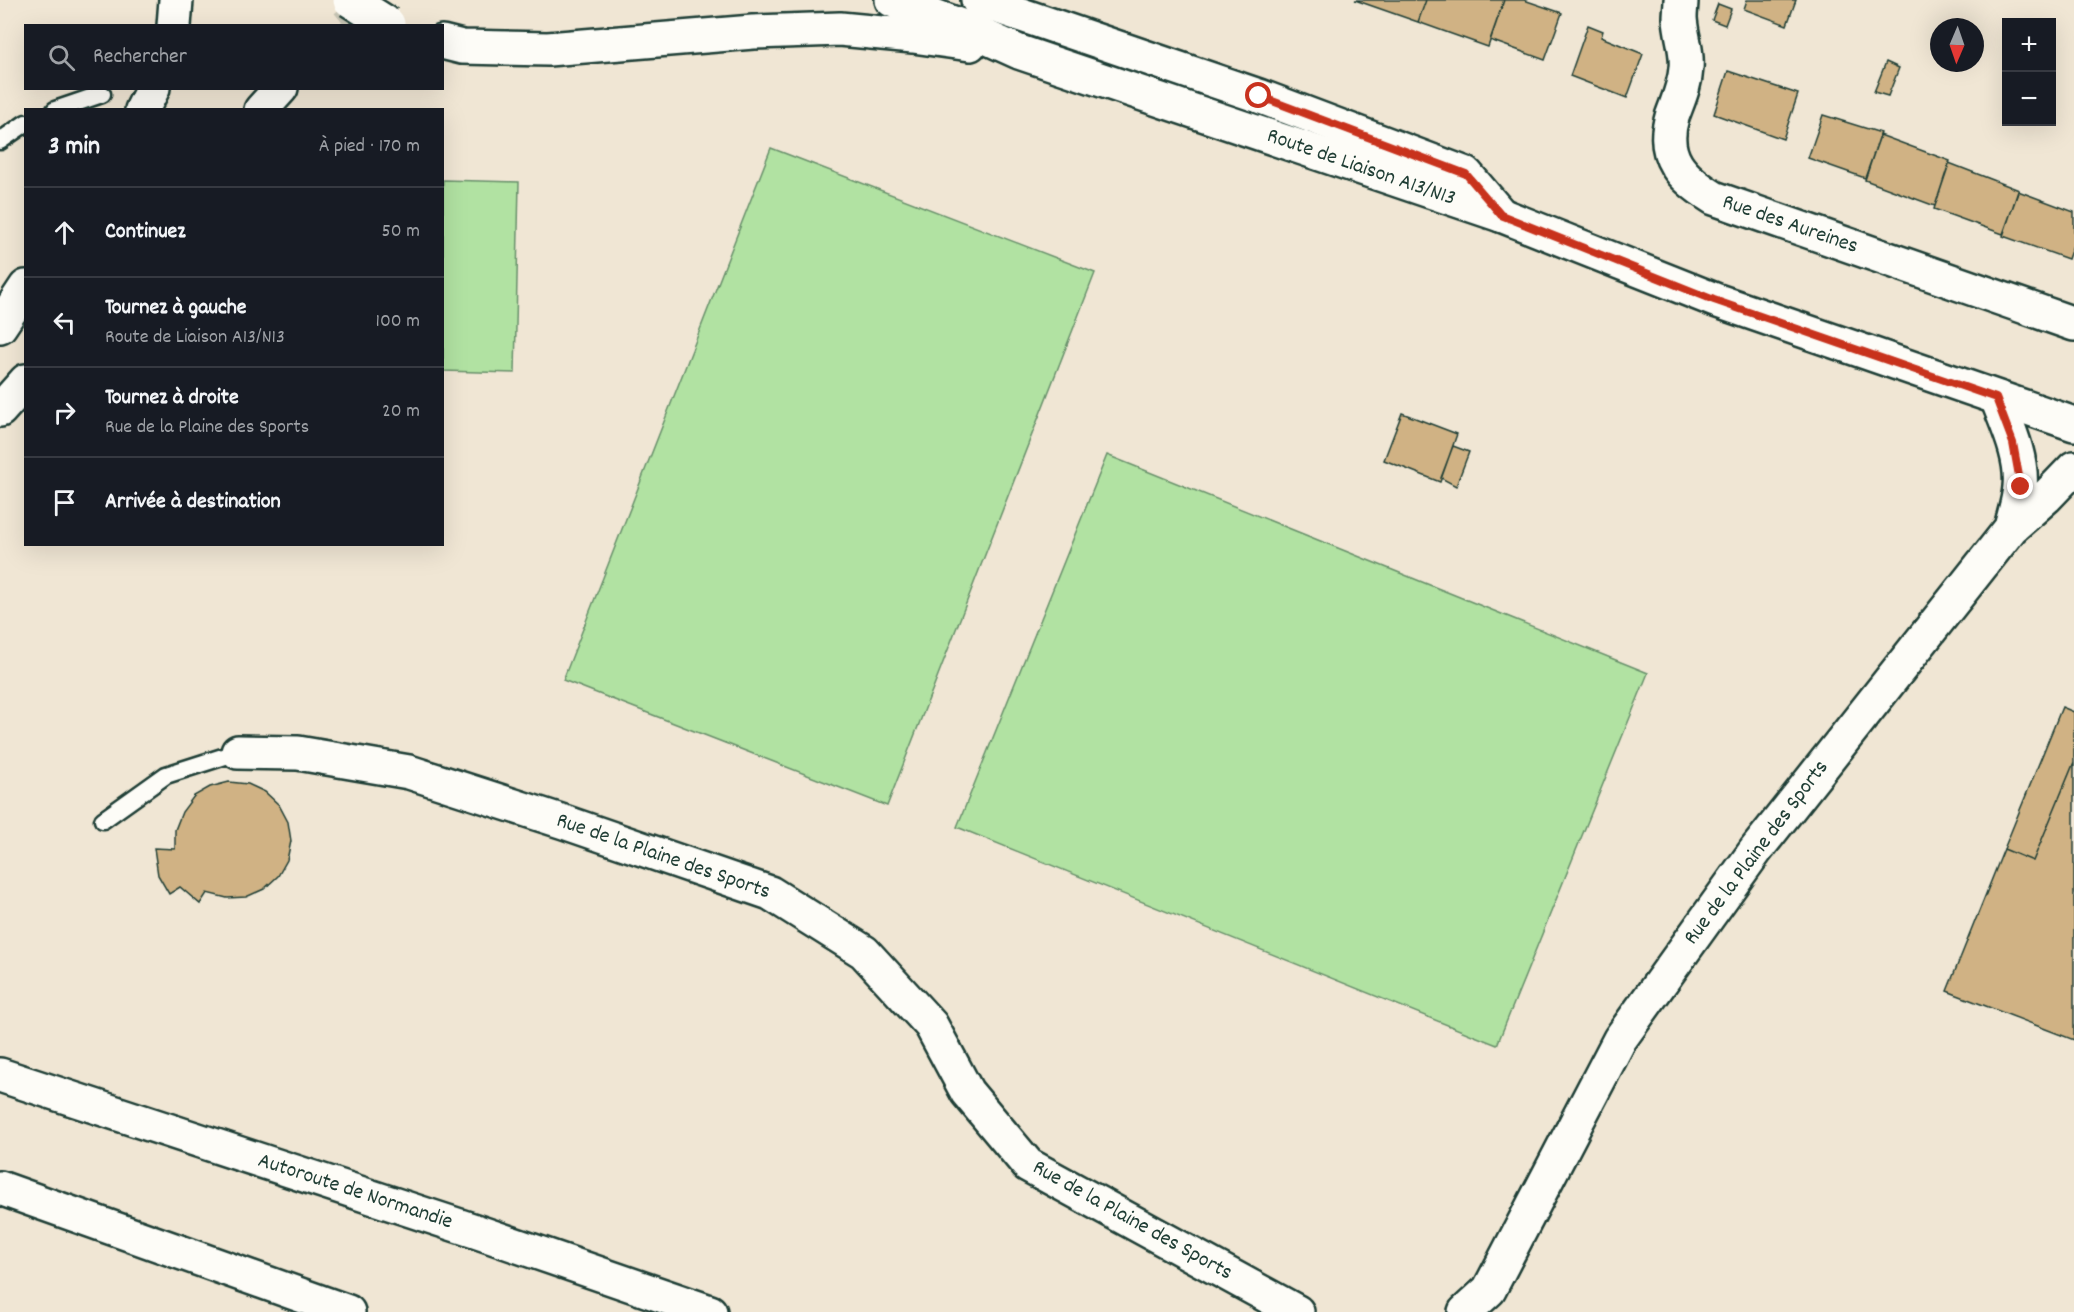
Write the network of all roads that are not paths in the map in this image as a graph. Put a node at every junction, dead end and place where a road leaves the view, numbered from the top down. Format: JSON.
{"nodes":[{"id":1,"x":176,"y":0,"type":"edge"},
{"id":2,"x":350,"y":0,"type":"edge"},
{"id":3,"x":892,"y":0,"type":"edge"},
{"id":4,"x":978,"y":0,"type":"edge"},
{"id":5,"x":1681,"y":0,"type":"edge"},
{"id":6,"x":174,"y":24,"type":"edge"},
{"id":7,"x":388,"y":24,"type":"edge"},
{"id":8,"x":444,"y":42,"type":"edge"},
{"id":9,"x":1019,"y":52,"type":"junction"},
{"id":10,"x":278,"y":90,"type":"edge"},
{"id":11,"x":102,"y":94,"type":"dead end"},
{"id":12,"x":61,"y":108,"type":"edge"},
{"id":13,"x":263,"y":108,"type":"edge"},
{"id":14,"x":24,"y":124,"type":"edge"},
{"id":15,"x":0,"y":141,"type":"edge"},
{"id":16,"x":1501,"y":215,"type":"junction"},
{"id":17,"x":24,"y":290,"type":"edge"},
{"id":18,"x":2074,"y":324,"type":"edge"},
{"id":19,"x":0,"y":326,"type":"edge"},
{"id":20,"x":24,"y":383,"type":"edge"},
{"id":21,"x":1996,"y":398,"type":"junction"},
{"id":22,"x":0,"y":410,"type":"edge"},
{"id":23,"x":2074,"y":422,"type":"edge"},
{"id":24,"x":2074,"y":468,"type":"edge"},
{"id":25,"x":2011,"y":528,"type":"junction"},
{"id":26,"x":238,"y":752,"type":"joint"},
{"id":27,"x":103,"y":820,"type":"dead end"},
{"id":28,"x":0,"y":1075,"type":"edge"},
{"id":29,"x":0,"y":1188,"type":"edge"},
{"id":30,"x":348,"y":1312,"type":"edge"},
{"id":31,"x":710,"y":1312,"type":"edge"},
{"id":32,"x":1297,"y":1312,"type":"edge"},
{"id":33,"x":1465,"y":1312,"type":"edge"}],
"edges":[{"from":1,"to":6,"type":"main road"},
{"from":2,"to":7,"type":"main road","bridge":true},
{"from":3,"to":9,"type":"main road"},
{"from":4,"to":16,"type":"main road"},
{"from":5,"to":18,"type":"main road","name":"Rue des Aureines"},
{"from":8,"to":9,"type":"main road"},
{"from":9,"to":16,"type":"main road","name":"Route de Liaison A13/N13"},
{"from":10,"to":13,"type":"main road"},
{"from":11,"to":12,"type":"lane"},
{"from":14,"to":15,"type":"lane"},
{"from":16,"to":21,"type":"main road","name":"Route de Liaison A13/N13"},
{"from":17,"to":19,"type":"main road"},
{"from":20,"to":22,"type":"main road"},
{"from":21,"to":23,"type":"main road","name":"Route de Liaison A13/N13"},
{"from":21,"to":25,"type":"main road","name":"Rue de la Plaine des Sports"},
{"from":24,"to":25,"type":"main road"},
{"from":25,"to":33,"type":"main road","name":"Rue de la Plaine des Sports"},
{"from":26,"to":27,"type":"lane"},
{"from":26,"to":32,"type":"main road","name":"Rue de la Plaine des Sports"},
{"from":28,"to":31,"type":"main road","name":"Autoroute de Normandie"},
{"from":29,"to":30,"type":"main road"}]}
